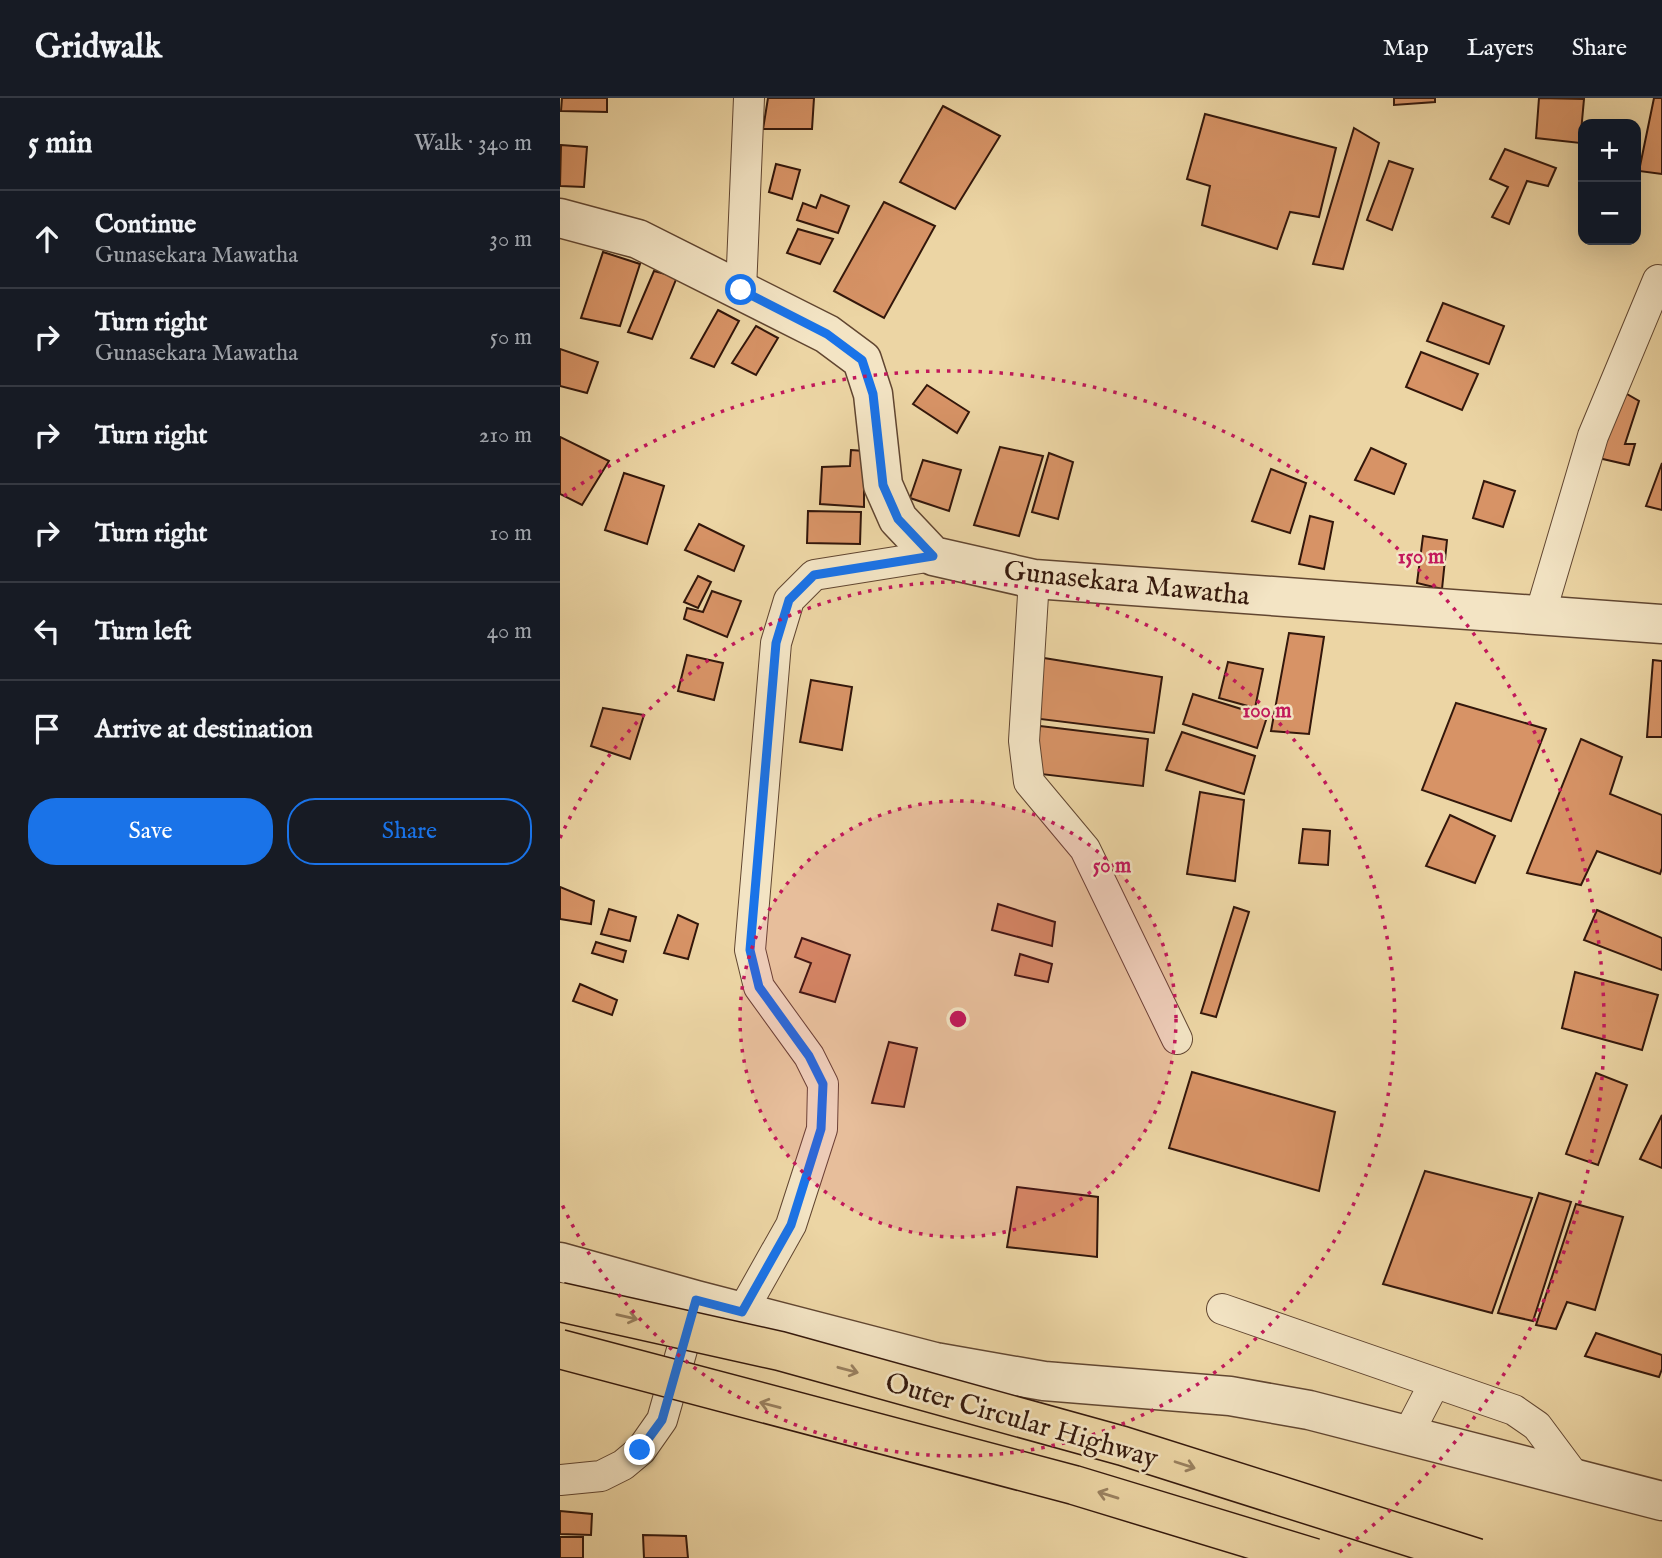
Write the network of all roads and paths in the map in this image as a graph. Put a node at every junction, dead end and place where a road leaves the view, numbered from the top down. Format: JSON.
{"nodes":[{"id":1,"x":749,"y":98,"type":"edge"},
{"id":2,"x":560,"y":218,"type":"edge"},
{"id":3,"x":1658,"y":280,"type":"dead end"},
{"id":4,"x":741,"y":290,"type":"junction"},
{"id":5,"x":933,"y":556,"type":"junction"},
{"id":6,"x":1034,"y":579,"type":"junction"},
{"id":7,"x":1540,"y":615,"type":"junction"},
{"id":8,"x":1662,"y":624,"type":"edge"},
{"id":9,"x":1177,"y":1039,"type":"dead end"},
{"id":10,"x":560,"y":1262,"type":"edge"},
{"id":11,"x":696,"y":1300,"type":"junction"},
{"id":12,"x":560,"y":1302,"type":"edge"},
{"id":13,"x":1222,"y":1309,"type":"dead end"},
{"id":14,"x":742,"y":1312,"type":"junction"},
{"id":15,"x":560,"y":1349,"type":"edge"},
{"id":16,"x":1434,"y":1384,"type":"junction"},
{"id":17,"x":1407,"y":1436,"type":"junction"},
{"id":18,"x":1575,"y":1478,"type":"junction"},
{"id":19,"x":560,"y":1480,"type":"edge"},
{"id":20,"x":1662,"y":1500,"type":"edge"},
{"id":21,"x":1314,"y":1558,"type":"edge"},
{"id":22,"x":1477,"y":1558,"type":"edge"}],
"edges":[{"from":1,"to":4,"type":"street"},
{"from":2,"to":4,"type":"street"},
{"from":3,"to":7,"type":"street"},
{"from":4,"to":5,"type":"street"},
{"from":5,"to":6,"type":"street","name":"Gunasekara Mawatha"},
{"from":5,"to":14,"type":"street"},
{"from":6,"to":7,"type":"street","name":"Gunasekara Mawatha"},
{"from":6,"to":9,"type":"street"},
{"from":7,"to":8,"type":"street","name":"Gunasekara Mawatha"},
{"from":10,"to":11,"type":"street"},
{"from":11,"to":14,"type":"street"},
{"from":11,"to":19,"type":"street"},
{"from":12,"to":22,"type":"highway","name":"Outer Circular Highway","one_way":true,"bridge":true},
{"from":13,"to":16,"type":"street"},
{"from":14,"to":17,"type":"street"},
{"from":21,"to":15,"type":"highway","name":"Outer Circular Highway","one_way":true,"bridge":true},
{"from":16,"to":17,"type":"street"},
{"from":16,"to":18,"type":"street"},
{"from":17,"to":18,"type":"street"},
{"from":18,"to":20,"type":"street"}]}
